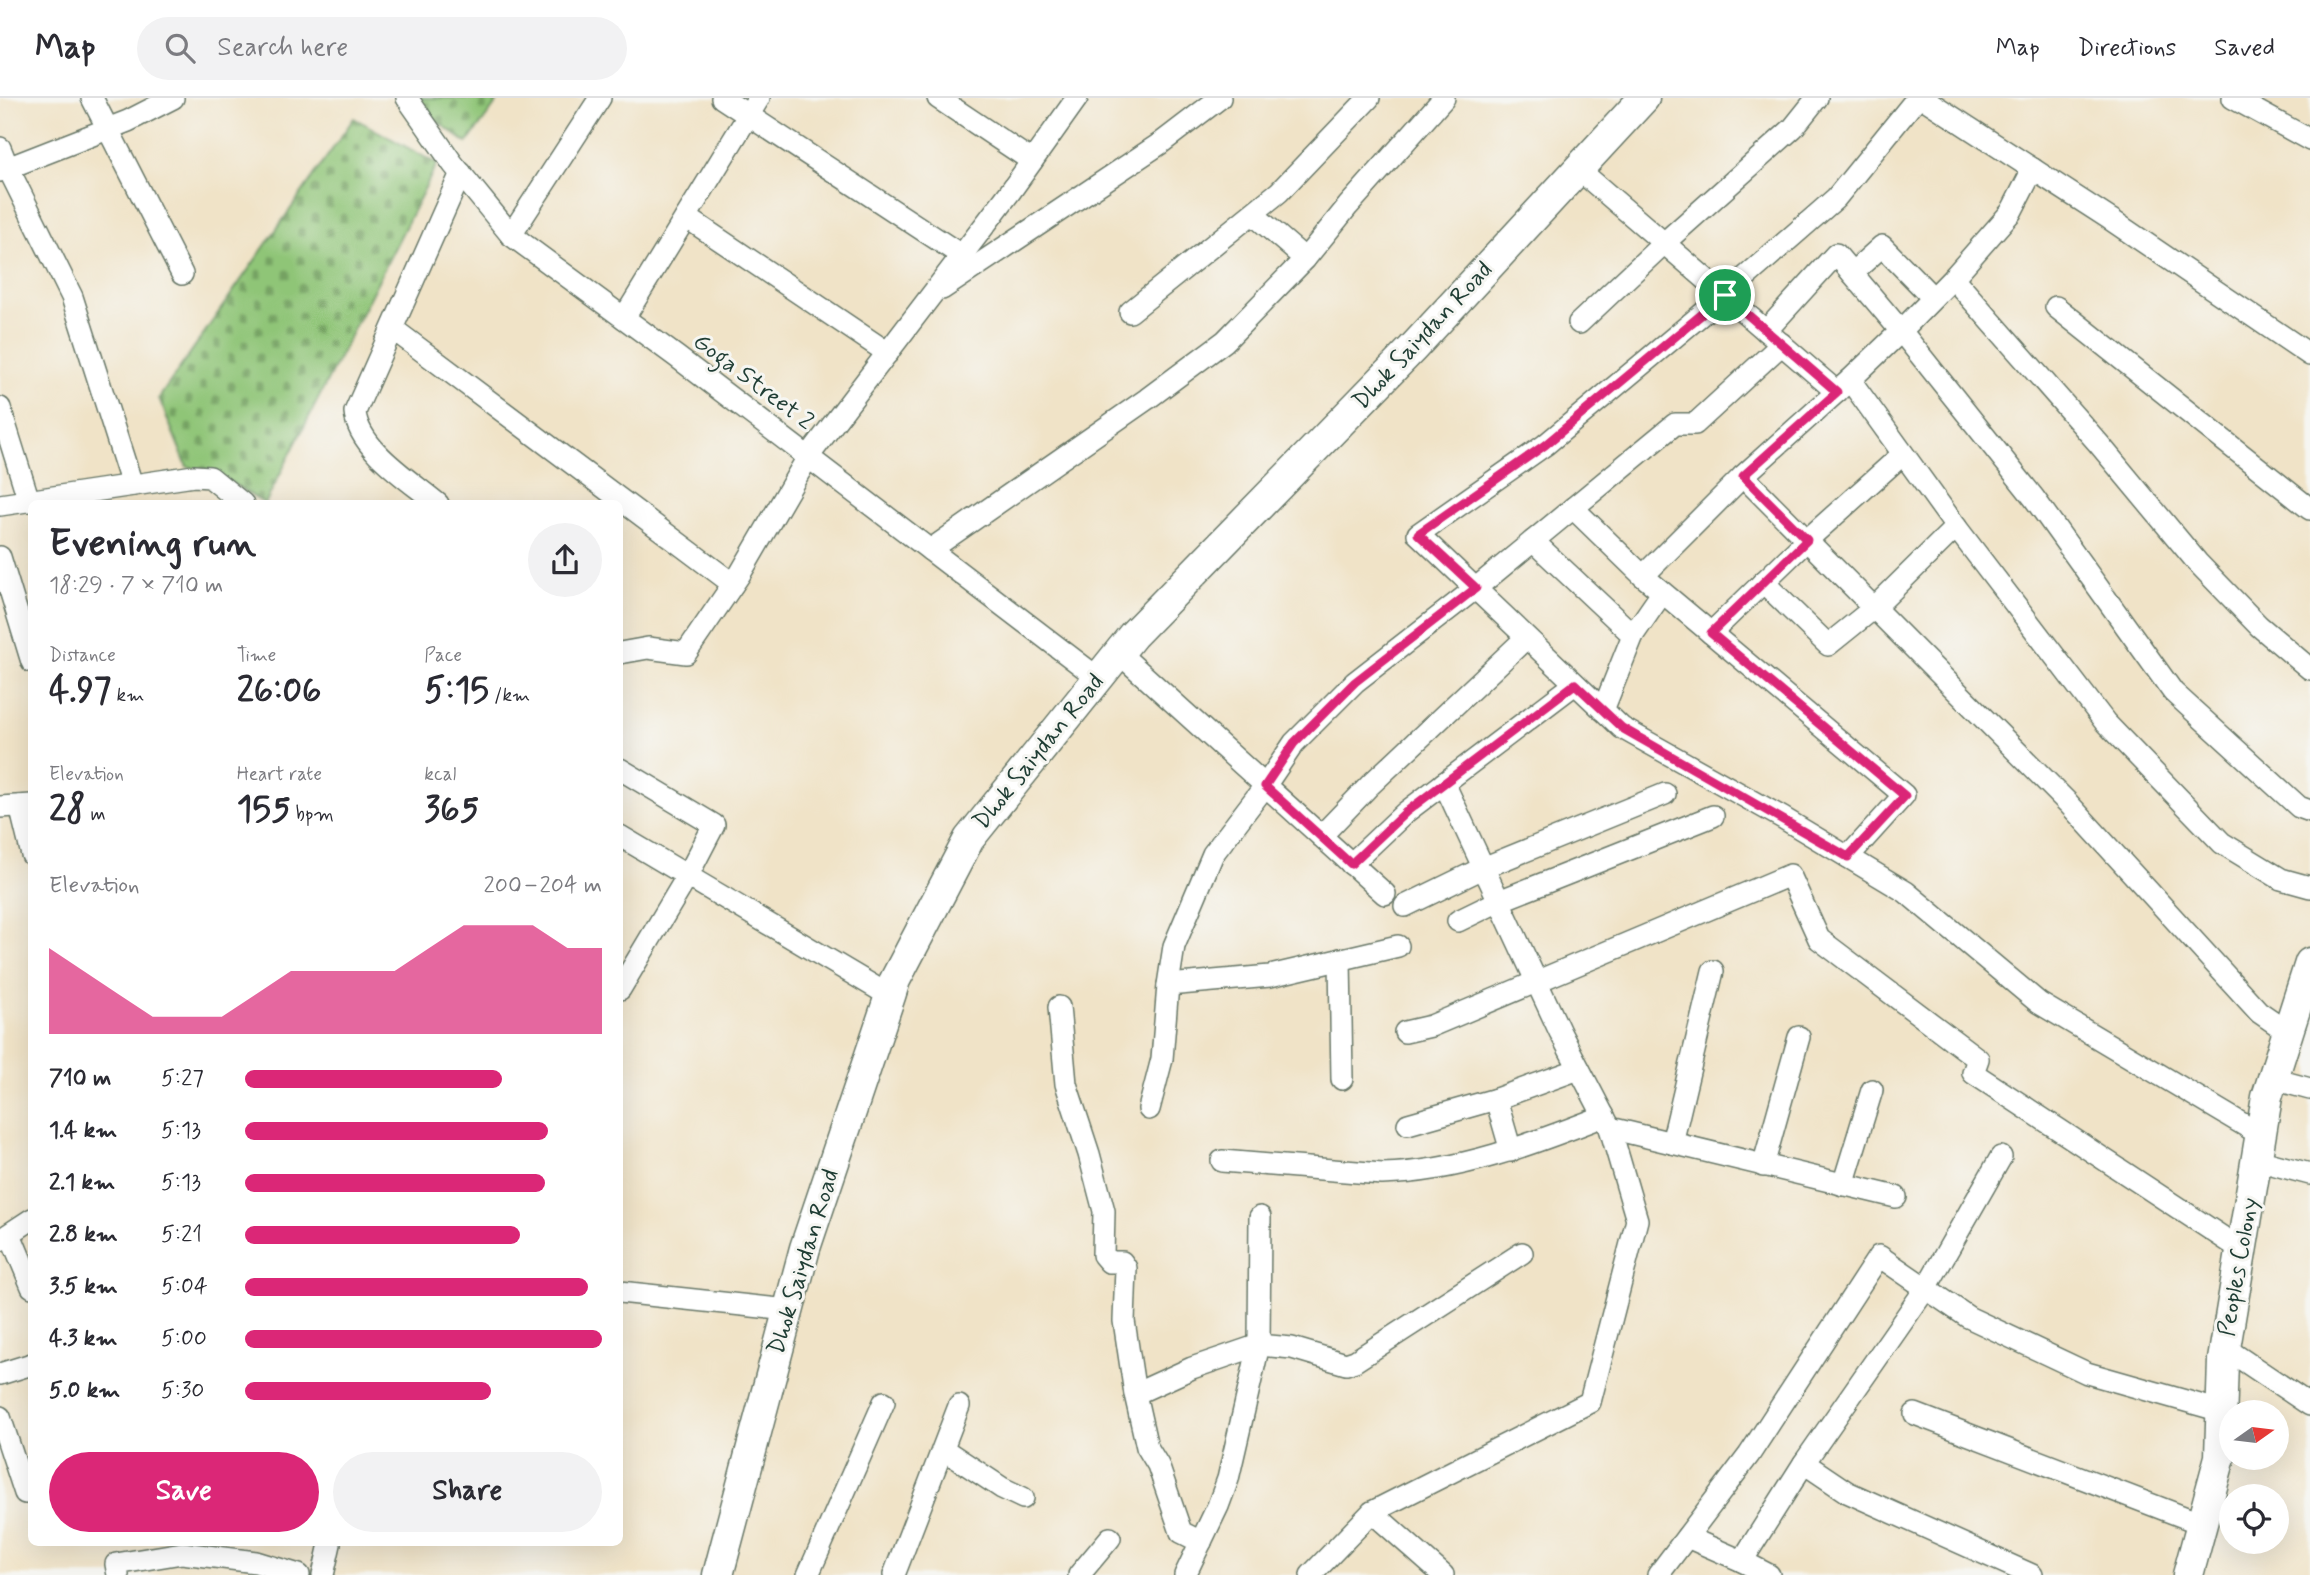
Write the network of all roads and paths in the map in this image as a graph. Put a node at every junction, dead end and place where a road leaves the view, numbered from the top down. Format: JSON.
{"nodes":[{"id":1,"x":92,"y":98,"type":"edge"},
{"id":2,"x":173,"y":98,"type":"edge"},
{"id":3,"x":407,"y":98,"type":"edge"},
{"id":4,"x":600,"y":98,"type":"edge"},
{"id":5,"x":722,"y":98,"type":"edge"},
{"id":6,"x":938,"y":98,"type":"edge"},
{"id":7,"x":1077,"y":98,"type":"edge"},
{"id":8,"x":1220,"y":98,"type":"edge"},
{"id":9,"x":1369,"y":98,"type":"edge"},
{"id":10,"x":1444,"y":98,"type":"edge"},
{"id":11,"x":1644,"y":98,"type":"edge"},
{"id":12,"x":1817,"y":98,"type":"edge"},
{"id":13,"x":1917,"y":98,"type":"edge"},
{"id":14,"x":1923,"y":98,"type":"edge"},
{"id":15,"x":2233,"y":98,"type":"edge"},
{"id":16,"x":754,"y":107,"type":"edge"},
{"id":17,"x":110,"y":128,"type":"junction"},
{"id":18,"x":2310,"y":140,"type":"edge"},
{"id":19,"x":0,"y":148,"type":"edge"},
{"id":20,"x":1032,"y":161,"type":"junction"},
{"id":21,"x":1578,"y":169,"type":"junction"},
{"id":22,"x":2032,"y":169,"type":"junction"},
{"id":23,"x":4,"y":170,"type":"edge"},
{"id":24,"x":460,"y":173,"type":"junction"},
{"id":25,"x":1253,"y":214,"type":"junction"},
{"id":26,"x":686,"y":217,"type":"junction"},
{"id":27,"x":511,"y":235,"type":"junction"},
{"id":28,"x":1664,"y":243,"type":"junction"},
{"id":29,"x":961,"y":255,"type":"junction"},
{"id":30,"x":1304,"y":259,"type":"junction"},
{"id":31,"x":1852,"y":272,"type":"junction"},
{"id":32,"x":182,"y":274,"type":"dead end"},
{"id":33,"x":1953,"y":278,"type":"junction"},
{"id":34,"x":1725,"y":295,"type":"junction"},
{"id":35,"x":932,"y":296,"type":"junction"},
{"id":36,"x":1933,"y":298,"type":"junction"},
{"id":37,"x":2056,"y":307,"type":"dead end"},
{"id":38,"x":1130,"y":312,"type":"dead end"},
{"id":39,"x":624,"y":318,"type":"junction"},
{"id":40,"x":1579,"y":323,"type":"dead end"},
{"id":41,"x":393,"y":329,"type":"junction"},
{"id":42,"x":1901,"y":331,"type":"junction"},
{"id":43,"x":1774,"y":338,"type":"junction"},
{"id":44,"x":888,"y":353,"type":"junction"},
{"id":45,"x":2310,"y":355,"type":"edge"},
{"id":46,"x":1844,"y":386,"type":"junction"},
{"id":47,"x":0,"y":408,"type":"edge"},
{"id":48,"x":1903,"y":454,"type":"junction"},
{"id":49,"x":808,"y":457,"type":"junction"},
{"id":50,"x":1743,"y":476,"type":"junction"},
{"id":51,"x":132,"y":485,"type":"junction"},
{"id":52,"x":28,"y":500,"type":"edge"},
{"id":53,"x":29,"y":500,"type":"joint"},
{"id":54,"x":238,"y":500,"type":"edge"},
{"id":55,"x":433,"y":500,"type":"edge"},
{"id":56,"x":621,"y":500,"type":"edge"},
{"id":57,"x":623,"y":502,"type":"edge"},
{"id":58,"x":0,"y":505,"type":"edge"},
{"id":59,"x":1573,"y":508,"type":"junction"},
{"id":60,"x":2310,"y":509,"type":"edge"},
{"id":61,"x":1956,"y":527,"type":"junction"},
{"id":62,"x":1807,"y":540,"type":"junction"},
{"id":63,"x":1533,"y":541,"type":"junction"},
{"id":64,"x":930,"y":550,"type":"junction"},
{"id":65,"x":0,"y":557,"type":"edge"},
{"id":66,"x":1643,"y":576,"type":"junction"},
{"id":67,"x":1763,"y":582,"type":"junction"},
{"id":68,"x":733,"y":584,"type":"junction"},
{"id":69,"x":1476,"y":588,"type":"junction"},
{"id":70,"x":1662,"y":593,"type":"junction"},
{"id":71,"x":1874,"y":608,"type":"junction"},
{"id":72,"x":1711,"y":633,"type":"junction"},
{"id":73,"x":1633,"y":635,"type":"junction"},
{"id":74,"x":1526,"y":638,"type":"junction"},
{"id":75,"x":28,"y":649,"type":"edge"},
{"id":76,"x":623,"y":652,"type":"edge"},
{"id":77,"x":1119,"y":653,"type":"junction"},
{"id":78,"x":2310,"y":669,"type":"edge"},
{"id":79,"x":1098,"y":678,"type":"junction"},
{"id":80,"x":1575,"y":684,"type":"junction"},
{"id":81,"x":1603,"y":710,"type":"junction"},
{"id":82,"x":623,"y":771,"type":"edge"},
{"id":83,"x":1444,"y":783,"type":"junction"},
{"id":84,"x":1265,"y":786,"type":"junction"},
{"id":85,"x":1665,"y":794,"type":"dead end"},
{"id":86,"x":17,"y":806,"type":"edge"},
{"id":87,"x":2310,"y":811,"type":"edge"},
{"id":88,"x":1713,"y":816,"type":"dead end"},
{"id":89,"x":1321,"y":836,"type":"junction"},
{"id":90,"x":623,"y":838,"type":"edge"},
{"id":91,"x":28,"y":842,"type":"edge"},
{"id":92,"x":1848,"y":857,"type":"junction"},
{"id":93,"x":1351,"y":864,"type":"junction"},
{"id":94,"x":1483,"y":868,"type":"junction"},
{"id":95,"x":687,"y":877,"type":"junction"},
{"id":96,"x":2310,"y":887,"type":"edge"},
{"id":97,"x":1385,"y":894,"type":"dead end"},
{"id":98,"x":1499,"y":901,"type":"junction"},
{"id":99,"x":1405,"y":906,"type":"dead end"},
{"id":100,"x":1458,"y":921,"type":"dead end"},
{"id":101,"x":1398,"y":946,"type":"dead end"},
{"id":102,"x":1340,"y":959,"type":"junction"},
{"id":103,"x":2310,"y":963,"type":"edge"},
{"id":104,"x":1713,"y":971,"type":"dead end"},
{"id":105,"x":1536,"y":981,"type":"junction"},
{"id":106,"x":623,"y":984,"type":"edge"},
{"id":107,"x":1168,"y":985,"type":"junction"},
{"id":108,"x":890,"y":996,"type":"junction"},
{"id":109,"x":2304,"y":1000,"type":"edge"},
{"id":110,"x":1059,"y":1007,"type":"dead end"},
{"id":111,"x":1405,"y":1032,"type":"dead end"},
{"id":112,"x":2288,"y":1032,"type":"junction"},
{"id":113,"x":1799,"y":1037,"type":"dead end"},
{"id":114,"x":1579,"y":1069,"type":"junction"},
{"id":115,"x":1342,"y":1079,"type":"dead end"},
{"id":116,"x":2273,"y":1079,"type":"junction"},
{"id":117,"x":2310,"y":1089,"type":"edge"},
{"id":118,"x":1872,"y":1090,"type":"dead end"},
{"id":119,"x":1496,"y":1099,"type":"junction"},
{"id":120,"x":1149,"y":1109,"type":"dead end"},
{"id":121,"x":1607,"y":1122,"type":"junction"},
{"id":122,"x":1408,"y":1124,"type":"dead end"},
{"id":123,"x":1672,"y":1143,"type":"junction"},
{"id":124,"x":2259,"y":1148,"type":"junction"},
{"id":125,"x":1511,"y":1151,"type":"junction"},
{"id":126,"x":2001,"y":1157,"type":"dead end"},
{"id":127,"x":1223,"y":1161,"type":"dead end"},
{"id":128,"x":1763,"y":1166,"type":"junction"},
{"id":129,"x":2310,"y":1174,"type":"edge"},
{"id":130,"x":1843,"y":1185,"type":"junction"},
{"id":131,"x":1896,"y":1197,"type":"dead end"},
{"id":132,"x":1260,"y":1217,"type":"dead end"},
{"id":133,"x":28,"y":1222,"type":"edge"},
{"id":134,"x":5,"y":1237,"type":"edge"},
{"id":135,"x":2242,"y":1250,"type":"junction"},
{"id":136,"x":1522,"y":1252,"type":"dead end"},
{"id":137,"x":28,"y":1280,"type":"edge"},
{"id":138,"x":1926,"y":1288,"type":"junction"},
{"id":139,"x":623,"y":1293,"type":"edge"},
{"id":140,"x":788,"y":1310,"type":"junction"},
{"id":141,"x":1259,"y":1345,"type":"junction"},
{"id":142,"x":2225,"y":1348,"type":"junction"},
{"id":143,"x":28,"y":1365,"type":"edge"},
{"id":144,"x":0,"y":1374,"type":"edge"},
{"id":145,"x":1135,"y":1394,"type":"junction"},
{"id":146,"x":2222,"y":1400,"type":"edge"},
{"id":147,"x":884,"y":1402,"type":"dead end"},
{"id":148,"x":2310,"y":1405,"type":"edge"},
{"id":149,"x":959,"y":1406,"type":"dead end"},
{"id":150,"x":2219,"y":1410,"type":"edge"},
{"id":151,"x":1914,"y":1414,"type":"dead end"},
{"id":152,"x":0,"y":1417,"type":"edge"},
{"id":153,"x":943,"y":1449,"type":"junction"},
{"id":154,"x":2219,"y":1461,"type":"edge"},
{"id":155,"x":1804,"y":1463,"type":"junction"},
{"id":156,"x":25,"y":1493,"type":"dead end"},
{"id":157,"x":1023,"y":1498,"type":"dead end"},
{"id":158,"x":1373,"y":1513,"type":"junction"},
{"id":159,"x":2202,"y":1524,"type":"junction"},
{"id":160,"x":1687,"y":1537,"type":"junction"},
{"id":161,"x":1110,"y":1538,"type":"dead end"},
{"id":162,"x":1201,"y":1542,"type":"junction"},
{"id":163,"x":330,"y":1546,"type":"edge"},
{"id":164,"x":1742,"y":1561,"type":"junction"},
{"id":165,"x":118,"y":1575,"type":"edge"},
{"id":166,"x":299,"y":1575,"type":"edge"},
{"id":167,"x":323,"y":1575,"type":"edge"},
{"id":168,"x":718,"y":1575,"type":"edge"},
{"id":169,"x":808,"y":1575,"type":"edge"},
{"id":170,"x":894,"y":1575,"type":"edge"},
{"id":171,"x":1079,"y":1575,"type":"edge"},
{"id":172,"x":1185,"y":1575,"type":"edge"},
{"id":173,"x":1311,"y":1575,"type":"edge"},
{"id":174,"x":1443,"y":1575,"type":"edge"},
{"id":175,"x":1658,"y":1575,"type":"edge"},
{"id":176,"x":1769,"y":1575,"type":"edge"},
{"id":177,"x":2032,"y":1575,"type":"edge"},
{"id":178,"x":2188,"y":1575,"type":"edge"}],
"edges":[{"from":1,"to":17,"type":"street"},
{"from":2,"to":17,"type":"street"},
{"from":3,"to":24,"type":"street","name":"Goga Street 2"},
{"from":4,"to":27,"type":"street"},
{"from":5,"to":16,"type":"street"},
{"from":6,"to":20,"type":"street"},
{"from":7,"to":20,"type":"street"},
{"from":8,"to":35,"type":"street"},
{"from":9,"to":25,"type":"street"},
{"from":10,"to":30,"type":"street"},
{"from":11,"to":21,"type":"main road","name":"Dhok Saiydan Road"},
{"from":12,"to":28,"type":"street"},
{"from":13,"to":34,"type":"street"},
{"from":14,"to":22,"type":"street"},
{"from":15,"to":18,"type":"street"},
{"from":16,"to":26,"type":"street"},
{"from":16,"to":29,"type":"street"},
{"from":17,"to":23,"type":"street"},
{"from":17,"to":32,"type":"street"},
{"from":19,"to":23,"type":"street"},
{"from":20,"to":29,"type":"street"},
{"from":21,"to":28,"type":"street"},
{"from":21,"to":77,"type":"main road","name":"Dhok Saiydan Road"},
{"from":22,"to":33,"type":"street"},
{"from":22,"to":45,"type":"street"},
{"from":23,"to":51,"type":"street"},
{"from":24,"to":27,"type":"street","name":"Goga Street 2"},
{"from":24,"to":41,"type":"street"},
{"from":25,"to":30,"type":"street"},
{"from":25,"to":38,"type":"street"},
{"from":26,"to":39,"type":"street"},
{"from":26,"to":44,"type":"street"},
{"from":27,"to":39,"type":"street","name":"Goga Street 2"},
{"from":28,"to":34,"type":"street"},
{"from":28,"to":40,"type":"street"},
{"from":29,"to":35,"type":"street"},
{"from":30,"to":64,"type":"street"},
{"from":31,"to":36,"type":"street"},
{"from":31,"to":42,"type":"street"},
{"from":31,"to":43,"type":"street"},
{"from":33,"to":36,"type":"street"},
{"from":33,"to":78,"type":"street"},
{"from":34,"to":43,"type":"street"},
{"from":34,"to":69,"type":"street"},
{"from":35,"to":44,"type":"street"},
{"from":36,"to":42,"type":"street"},
{"from":37,"to":60,"type":"street"},
{"from":39,"to":49,"type":"street","name":"Goga Street 2"},
{"from":41,"to":55,"type":"street"},
{"from":41,"to":56,"type":"street"},
{"from":42,"to":46,"type":"street"},
{"from":42,"to":87,"type":"street"},
{"from":43,"to":46,"type":"street"},
{"from":43,"to":59,"type":"street"},
{"from":44,"to":49,"type":"street"},
{"from":46,"to":48,"type":"street"},
{"from":46,"to":50,"type":"street"},
{"from":47,"to":53,"type":"street"},
{"from":48,"to":61,"type":"street"},
{"from":48,"to":62,"type":"street"},
{"from":49,"to":64,"type":"street","name":"Goga Street 2"},
{"from":49,"to":68,"type":"street"},
{"from":50,"to":62,"type":"street"},
{"from":50,"to":66,"type":"street"},
{"from":51,"to":53,"type":"street"},
{"from":51,"to":54,"type":"street"},
{"from":52,"to":58,"type":"street"},
{"from":57,"to":68,"type":"street"},
{"from":59,"to":63,"type":"street"},
{"from":59,"to":66,"type":"street"},
{"from":61,"to":71,"type":"street"},
{"from":61,"to":96,"type":"street"},
{"from":62,"to":67,"type":"street"},
{"from":62,"to":71,"type":"street"},
{"from":63,"to":69,"type":"street"},
{"from":63,"to":73,"type":"street"},
{"from":64,"to":79,"type":"street","name":"Goga Street 2"},
{"from":65,"to":75,"type":"street"},
{"from":66,"to":70,"type":"street"},
{"from":67,"to":71,"type":"street"},
{"from":67,"to":72,"type":"street"},
{"from":68,"to":76,"type":"street"},
{"from":69,"to":74,"type":"street"},
{"from":69,"to":84,"type":"street"},
{"from":70,"to":72,"type":"street"},
{"from":70,"to":73,"type":"street"},
{"from":71,"to":112,"type":"street"},
{"from":72,"to":92,"type":"street"},
{"from":73,"to":81,"type":"street"},
{"from":74,"to":80,"type":"street"},
{"from":74,"to":89,"type":"street"},
{"from":77,"to":79,"type":"main road","name":"Dhok Saiydan Road"},
{"from":77,"to":84,"type":"street"},
{"from":79,"to":108,"type":"main road","name":"Dhok Saiydan Road"},
{"from":80,"to":81,"type":"street"},
{"from":80,"to":83,"type":"street"},
{"from":81,"to":92,"type":"street"},
{"from":82,"to":95,"type":"street"},
{"from":83,"to":93,"type":"street"},
{"from":83,"to":94,"type":"street"},
{"from":84,"to":89,"type":"street"},
{"from":84,"to":107,"type":"street"},
{"from":85,"to":94,"type":"street"},
{"from":86,"to":91,"type":"street"},
{"from":88,"to":98,"type":"street"},
{"from":89,"to":93,"type":"street"},
{"from":90,"to":95,"type":"street"},
{"from":92,"to":124,"type":"street"},
{"from":93,"to":97,"type":"street"},
{"from":94,"to":98,"type":"street"},
{"from":94,"to":99,"type":"street"},
{"from":95,"to":106,"type":"street"},
{"from":95,"to":108,"type":"street"},
{"from":98,"to":100,"type":"street"},
{"from":98,"to":105,"type":"street"},
{"from":101,"to":102,"type":"street"},
{"from":102,"to":107,"type":"street"},
{"from":102,"to":115,"type":"street"},
{"from":103,"to":109,"type":"main road","name":"Peoples Colony"},
{"from":104,"to":123,"type":"street"},
{"from":105,"to":111,"type":"street"},
{"from":105,"to":114,"type":"street"},
{"from":105,"to":135,"type":"street"},
{"from":107,"to":120,"type":"street"},
{"from":108,"to":140,"type":"main road","name":"Dhok Saiydan Road"},
{"from":109,"to":112,"type":"main road","name":"Peoples Colony"},
{"from":110,"to":145,"type":"street"},
{"from":112,"to":116,"type":"main road","name":"Peoples Colony"},
{"from":113,"to":128,"type":"street"},
{"from":114,"to":119,"type":"street"},
{"from":114,"to":121,"type":"street"},
{"from":116,"to":117,"type":"street"},
{"from":116,"to":124,"type":"main road","name":"Peoples Colony"},
{"from":118,"to":130,"type":"street"},
{"from":119,"to":122,"type":"street"},
{"from":119,"to":125,"type":"street"},
{"from":121,"to":123,"type":"street"},
{"from":121,"to":125,"type":"street"},
{"from":121,"to":158,"type":"street"},
{"from":123,"to":128,"type":"street"},
{"from":124,"to":129,"type":"street"},
{"from":124,"to":135,"type":"main road","name":"Peoples Colony"},
{"from":125,"to":127,"type":"street"},
{"from":126,"to":138,"type":"street"},
{"from":128,"to":130,"type":"street"},
{"from":130,"to":131,"type":"street"},
{"from":132,"to":141,"type":"street"},
{"from":133,"to":134,"type":"street"},
{"from":134,"to":137,"type":"street"},
{"from":135,"to":142,"type":"main road","name":"Peoples Colony"},
{"from":136,"to":141,"type":"street"},
{"from":138,"to":150,"type":"street"},
{"from":138,"to":155,"type":"street"},
{"from":138,"to":160,"type":"street"},
{"from":139,"to":140,"type":"street"},
{"from":140,"to":168,"type":"main road","name":"Dhok Saiydan Road"},
{"from":141,"to":145,"type":"street"},
{"from":141,"to":162,"type":"street"},
{"from":142,"to":146,"type":"main road","name":"Peoples Colony"},
{"from":142,"to":148,"type":"street"},
{"from":143,"to":144,"type":"street"},
{"from":145,"to":162,"type":"street"},
{"from":147,"to":169,"type":"street"},
{"from":149,"to":153,"type":"street"},
{"from":151,"to":159,"type":"street"},
{"from":152,"to":156,"type":"street"},
{"from":153,"to":157,"type":"street"},
{"from":153,"to":170,"type":"street"},
{"from":154,"to":159,"type":"main road","name":"Peoples Colony"},
{"from":155,"to":164,"type":"street"},
{"from":155,"to":177,"type":"street"},
{"from":158,"to":173,"type":"street"},
{"from":158,"to":174,"type":"street"},
{"from":159,"to":178,"type":"main road","name":"Peoples Colony"},
{"from":160,"to":164,"type":"street"},
{"from":160,"to":175,"type":"street"},
{"from":161,"to":171,"type":"street"},
{"from":162,"to":172,"type":"street"},
{"from":163,"to":167,"type":"street"},
{"from":164,"to":176,"type":"street"},
{"from":165,"to":166,"type":"street"}]}
